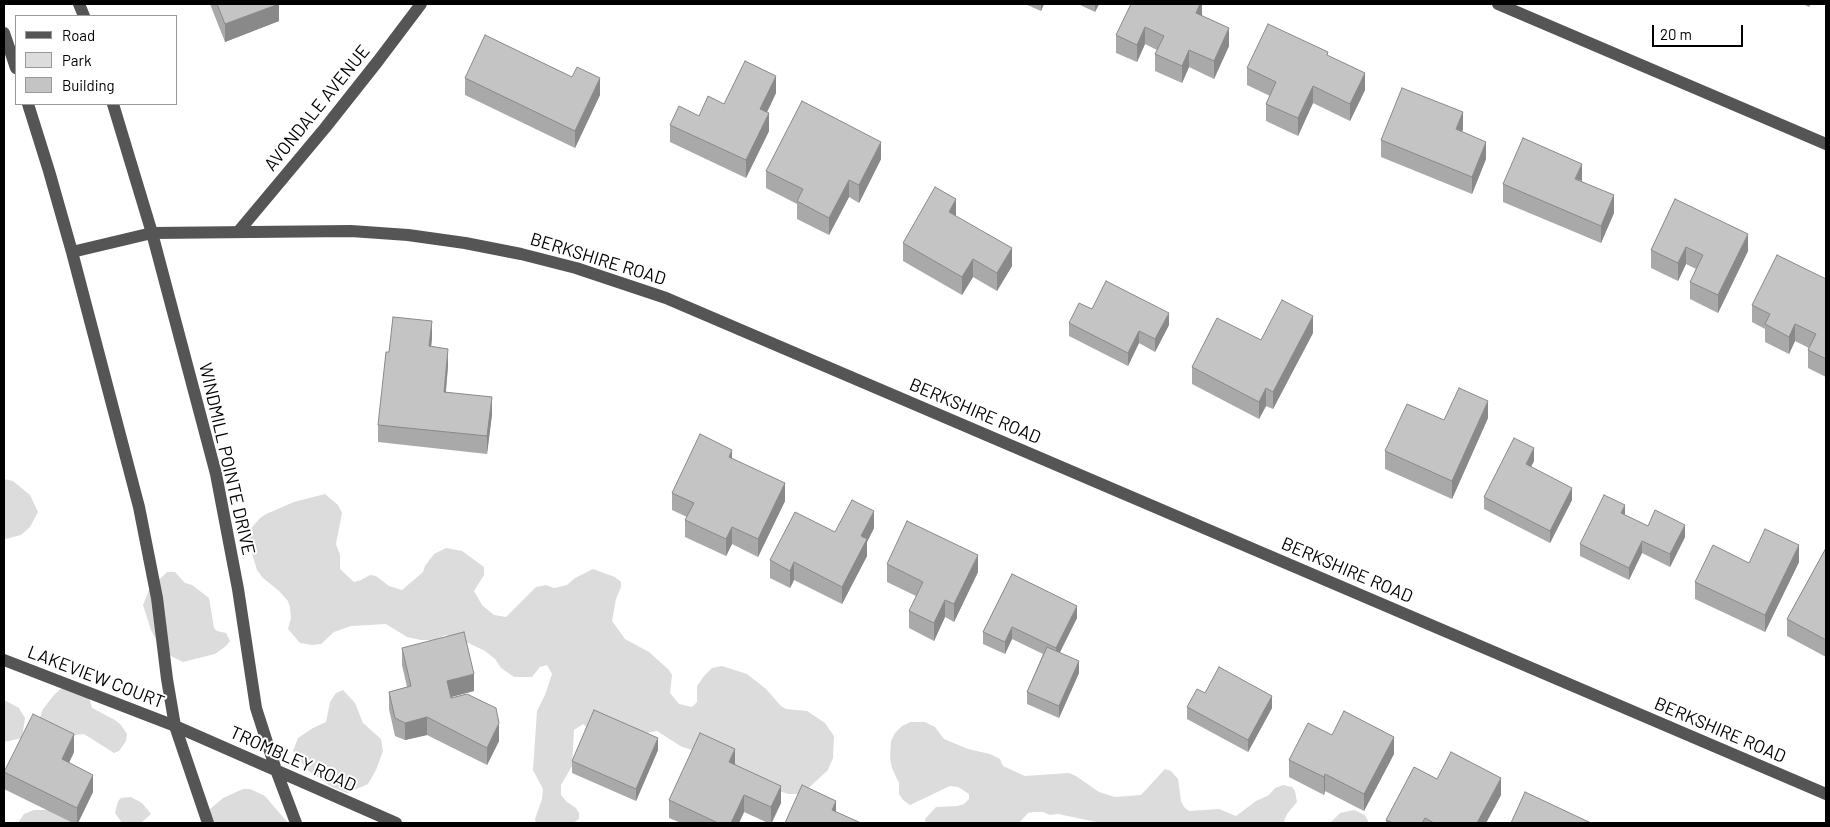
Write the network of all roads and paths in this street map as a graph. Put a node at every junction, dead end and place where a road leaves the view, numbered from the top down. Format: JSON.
{"nodes":[{"id":1,"x":421,"y":4,"type":"edge"},
{"id":2,"x":1498,"y":4,"type":"edge"},
{"id":3,"x":4,"y":34,"type":"edge"},
{"id":4,"x":15,"y":65,"type":"edge"},
{"id":5,"x":28,"y":105,"type":"edge"},
{"id":6,"x":114,"y":105,"type":"edge"},
{"id":7,"x":1826,"y":144,"type":"edge"},
{"id":8,"x":238,"y":232,"type":"junction"},
{"id":9,"x":152,"y":233,"type":"junction"},
{"id":10,"x":72,"y":252,"type":"junction"},
{"id":11,"x":4,"y":660,"type":"edge"},
{"id":12,"x":175,"y":726,"type":"junction"},
{"id":13,"x":276,"y":770,"type":"junction"},
{"id":14,"x":1826,"y":794,"type":"edge"},
{"id":15,"x":208,"y":823,"type":"edge"},
{"id":16,"x":296,"y":823,"type":"edge"},
{"id":17,"x":396,"y":823,"type":"edge"}],
"edges":[{"from":1,"to":8,"type":"street","name":"AVONDALE AVENUE"},
{"from":2,"to":7,"type":"street"},
{"from":3,"to":4,"type":"street"},
{"from":5,"to":10,"type":"street"},
{"from":6,"to":9,"type":"street","name":"WINDMILL POINTE DRIVE"},
{"from":8,"to":9,"type":"street","name":"BERKSHIRE ROAD"},
{"from":8,"to":14,"type":"street","name":"BERKSHIRE ROAD"},
{"from":9,"to":10,"type":"street","name":"BERKSHIRE ROAD"},
{"from":9,"to":13,"type":"street","name":"WINDMILL POINTE DRIVE"},
{"from":10,"to":12,"type":"street"},
{"from":11,"to":12,"type":"street","name":"LAKEVIEW COURT"},
{"from":12,"to":13,"type":"street","name":"TROMBLEY ROAD"},
{"from":12,"to":15,"type":"street"},
{"from":13,"to":16,"type":"street","name":"WINDMILL POINTE DRIVE"},
{"from":13,"to":17,"type":"street","name":"TROMBLEY ROAD"}]}
